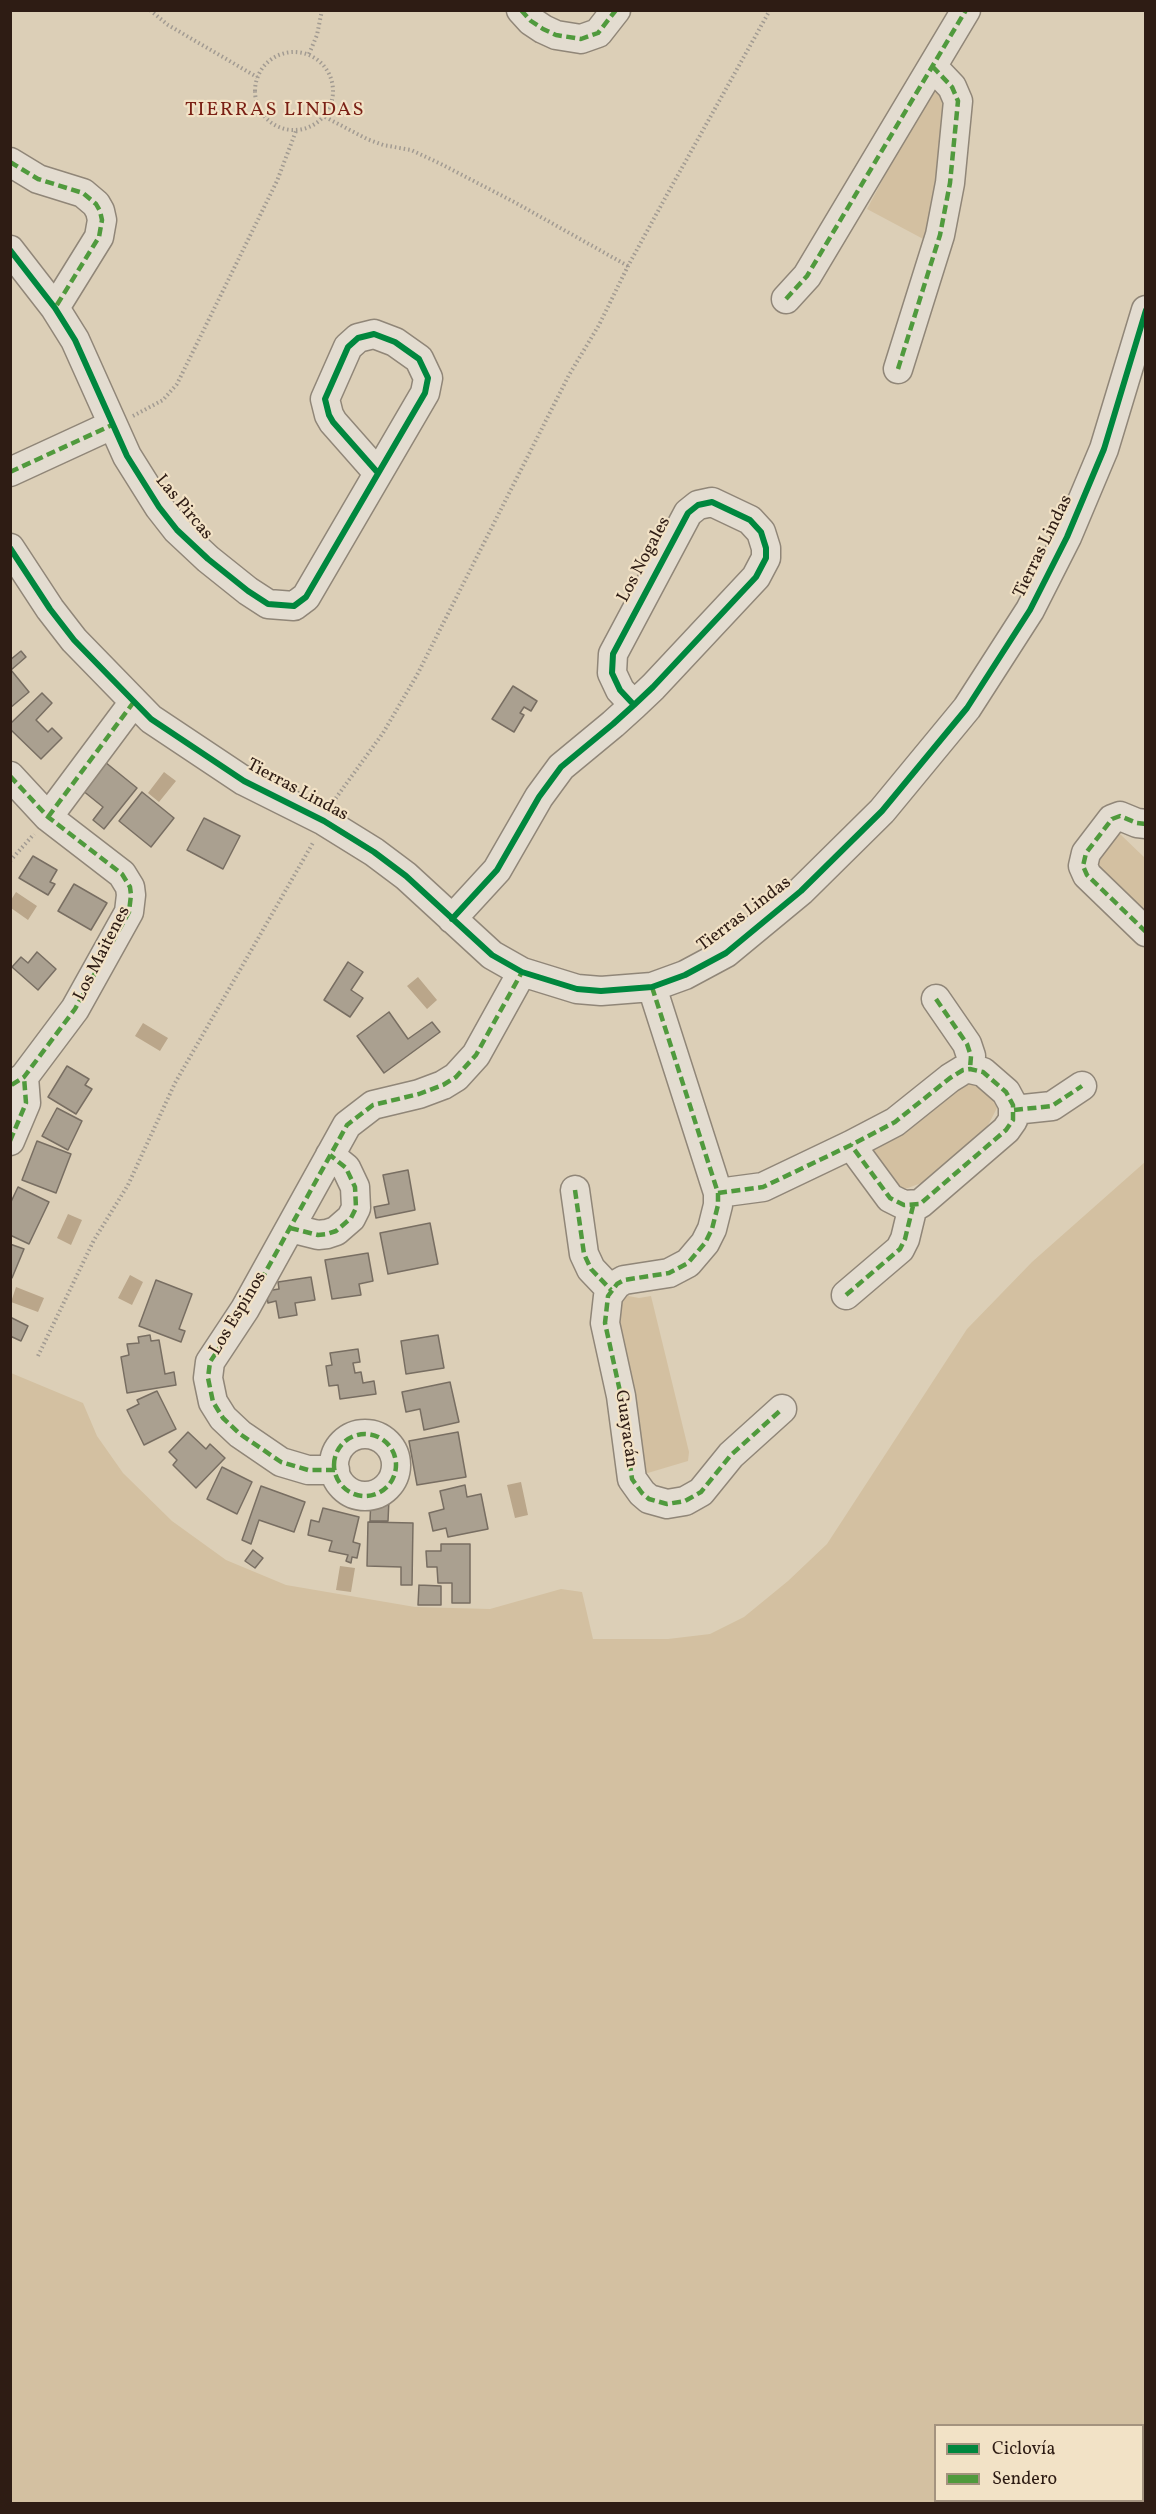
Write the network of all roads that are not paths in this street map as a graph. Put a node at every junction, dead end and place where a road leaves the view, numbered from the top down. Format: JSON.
{"nodes":[{"id":1,"x":521,"y":10,"type":"edge"},
{"id":2,"x":616,"y":10,"type":"edge"},
{"id":3,"x":966,"y":10,"type":"edge"},
{"id":4,"x":933,"y":67,"type":"junction"},
{"id":5,"x":10,"y":162,"type":"edge"},
{"id":6,"x":10,"y":250,"type":"edge"},
{"id":7,"x":786,"y":299,"type":"dead end"},
{"id":8,"x":55,"y":308,"type":"junction"},
{"id":9,"x":1144,"y":324,"type":"edge"},
{"id":10,"x":898,"y":369,"type":"dead end"},
{"id":11,"x":112,"y":425,"type":"junction"},
{"id":12,"x":10,"y":472,"type":"edge"},
{"id":13,"x":378,"y":473,"type":"junction"},
{"id":14,"x":10,"y":548,"type":"edge"},
{"id":15,"x":133,"y":703,"type":"junction"},
{"id":16,"x":634,"y":705,"type":"junction"},
{"id":17,"x":10,"y":776,"type":"edge"},
{"id":18,"x":48,"y":817,"type":"junction"},
{"id":19,"x":1146,"y":824,"type":"edge"},
{"id":20,"x":452,"y":919,"type":"junction"},
{"id":21,"x":1146,"y":933,"type":"edge"},
{"id":22,"x":522,"y":972,"type":"junction"},
{"id":23,"x":652,"y":987,"type":"junction"},
{"id":24,"x":936,"y":999,"type":"dead end"},
{"id":25,"x":970,"y":1069,"type":"junction"},
{"id":26,"x":17,"y":1082,"type":"edge"},
{"id":27,"x":1082,"y":1086,"type":"dead end"},
{"id":28,"x":1014,"y":1110,"type":"junction"},
{"id":29,"x":10,"y":1141,"type":"edge"},
{"id":30,"x":851,"y":1145,"type":"junction"},
{"id":31,"x":330,"y":1155,"type":"junction"},
{"id":32,"x":575,"y":1190,"type":"dead end"},
{"id":33,"x":718,"y":1193,"type":"junction"},
{"id":34,"x":913,"y":1206,"type":"junction"},
{"id":35,"x":290,"y":1228,"type":"junction"},
{"id":36,"x":611,"y":1290,"type":"junction"},
{"id":37,"x":846,"y":1295,"type":"dead end"},
{"id":38,"x":782,"y":1409,"type":"dead end"},
{"id":39,"x":335,"y":1470,"type":"dead end"}],
"edges":[{"from":1,"to":2,"type":"street"},
{"from":3,"to":4,"type":"street"},
{"from":4,"to":7,"type":"street"},
{"from":4,"to":10,"type":"street"},
{"from":5,"to":8,"type":"street"},
{"from":6,"to":8,"type":"street","name":"Las Pircas"},
{"from":8,"to":11,"type":"street","name":"Las Pircas"},
{"from":9,"to":23,"type":"street","name":"Tierras Lindas"},
{"from":11,"to":12,"type":"street"},
{"from":11,"to":13,"type":"street","name":"Las Pircas"},
{"from":13,"to":13,"type":"street","name":"Las Pircas"},
{"from":14,"to":15,"type":"street","name":"Tierras Lindas"},
{"from":15,"to":18,"type":"street"},
{"from":15,"to":20,"type":"street","name":"Tierras Lindas"},
{"from":16,"to":16,"type":"street","name":"Los Nogales"},
{"from":16,"to":20,"type":"street","name":"Los Nogales"},
{"from":17,"to":18,"type":"street","name":"Los Maitenes"},
{"from":18,"to":26,"type":"street","name":"Los Maitenes"},
{"from":19,"to":21,"type":"street"},
{"from":20,"to":22,"type":"street","name":"Tierras Lindas"},
{"from":22,"to":23,"type":"street","name":"Tierras Lindas"},
{"from":22,"to":31,"type":"street","name":"Los Espinos"},
{"from":23,"to":33,"type":"street"},
{"from":24,"to":25,"type":"street"},
{"from":25,"to":28,"type":"street"},
{"from":25,"to":30,"type":"street"},
{"from":26,"to":29,"type":"street","name":"Los Maitenes"},
{"from":27,"to":28,"type":"street"},
{"from":28,"to":34,"type":"street"},
{"from":30,"to":33,"type":"street"},
{"from":30,"to":34,"type":"street"},
{"from":31,"to":35,"type":"street","name":"Los Espinos"},
{"from":31,"to":35,"type":"street"},
{"from":32,"to":36,"type":"street"},
{"from":33,"to":36,"type":"street"},
{"from":34,"to":37,"type":"street"},
{"from":35,"to":39,"type":"street","name":"Los Espinos"},
{"from":36,"to":38,"type":"street","name":"Guayacán"}]}
